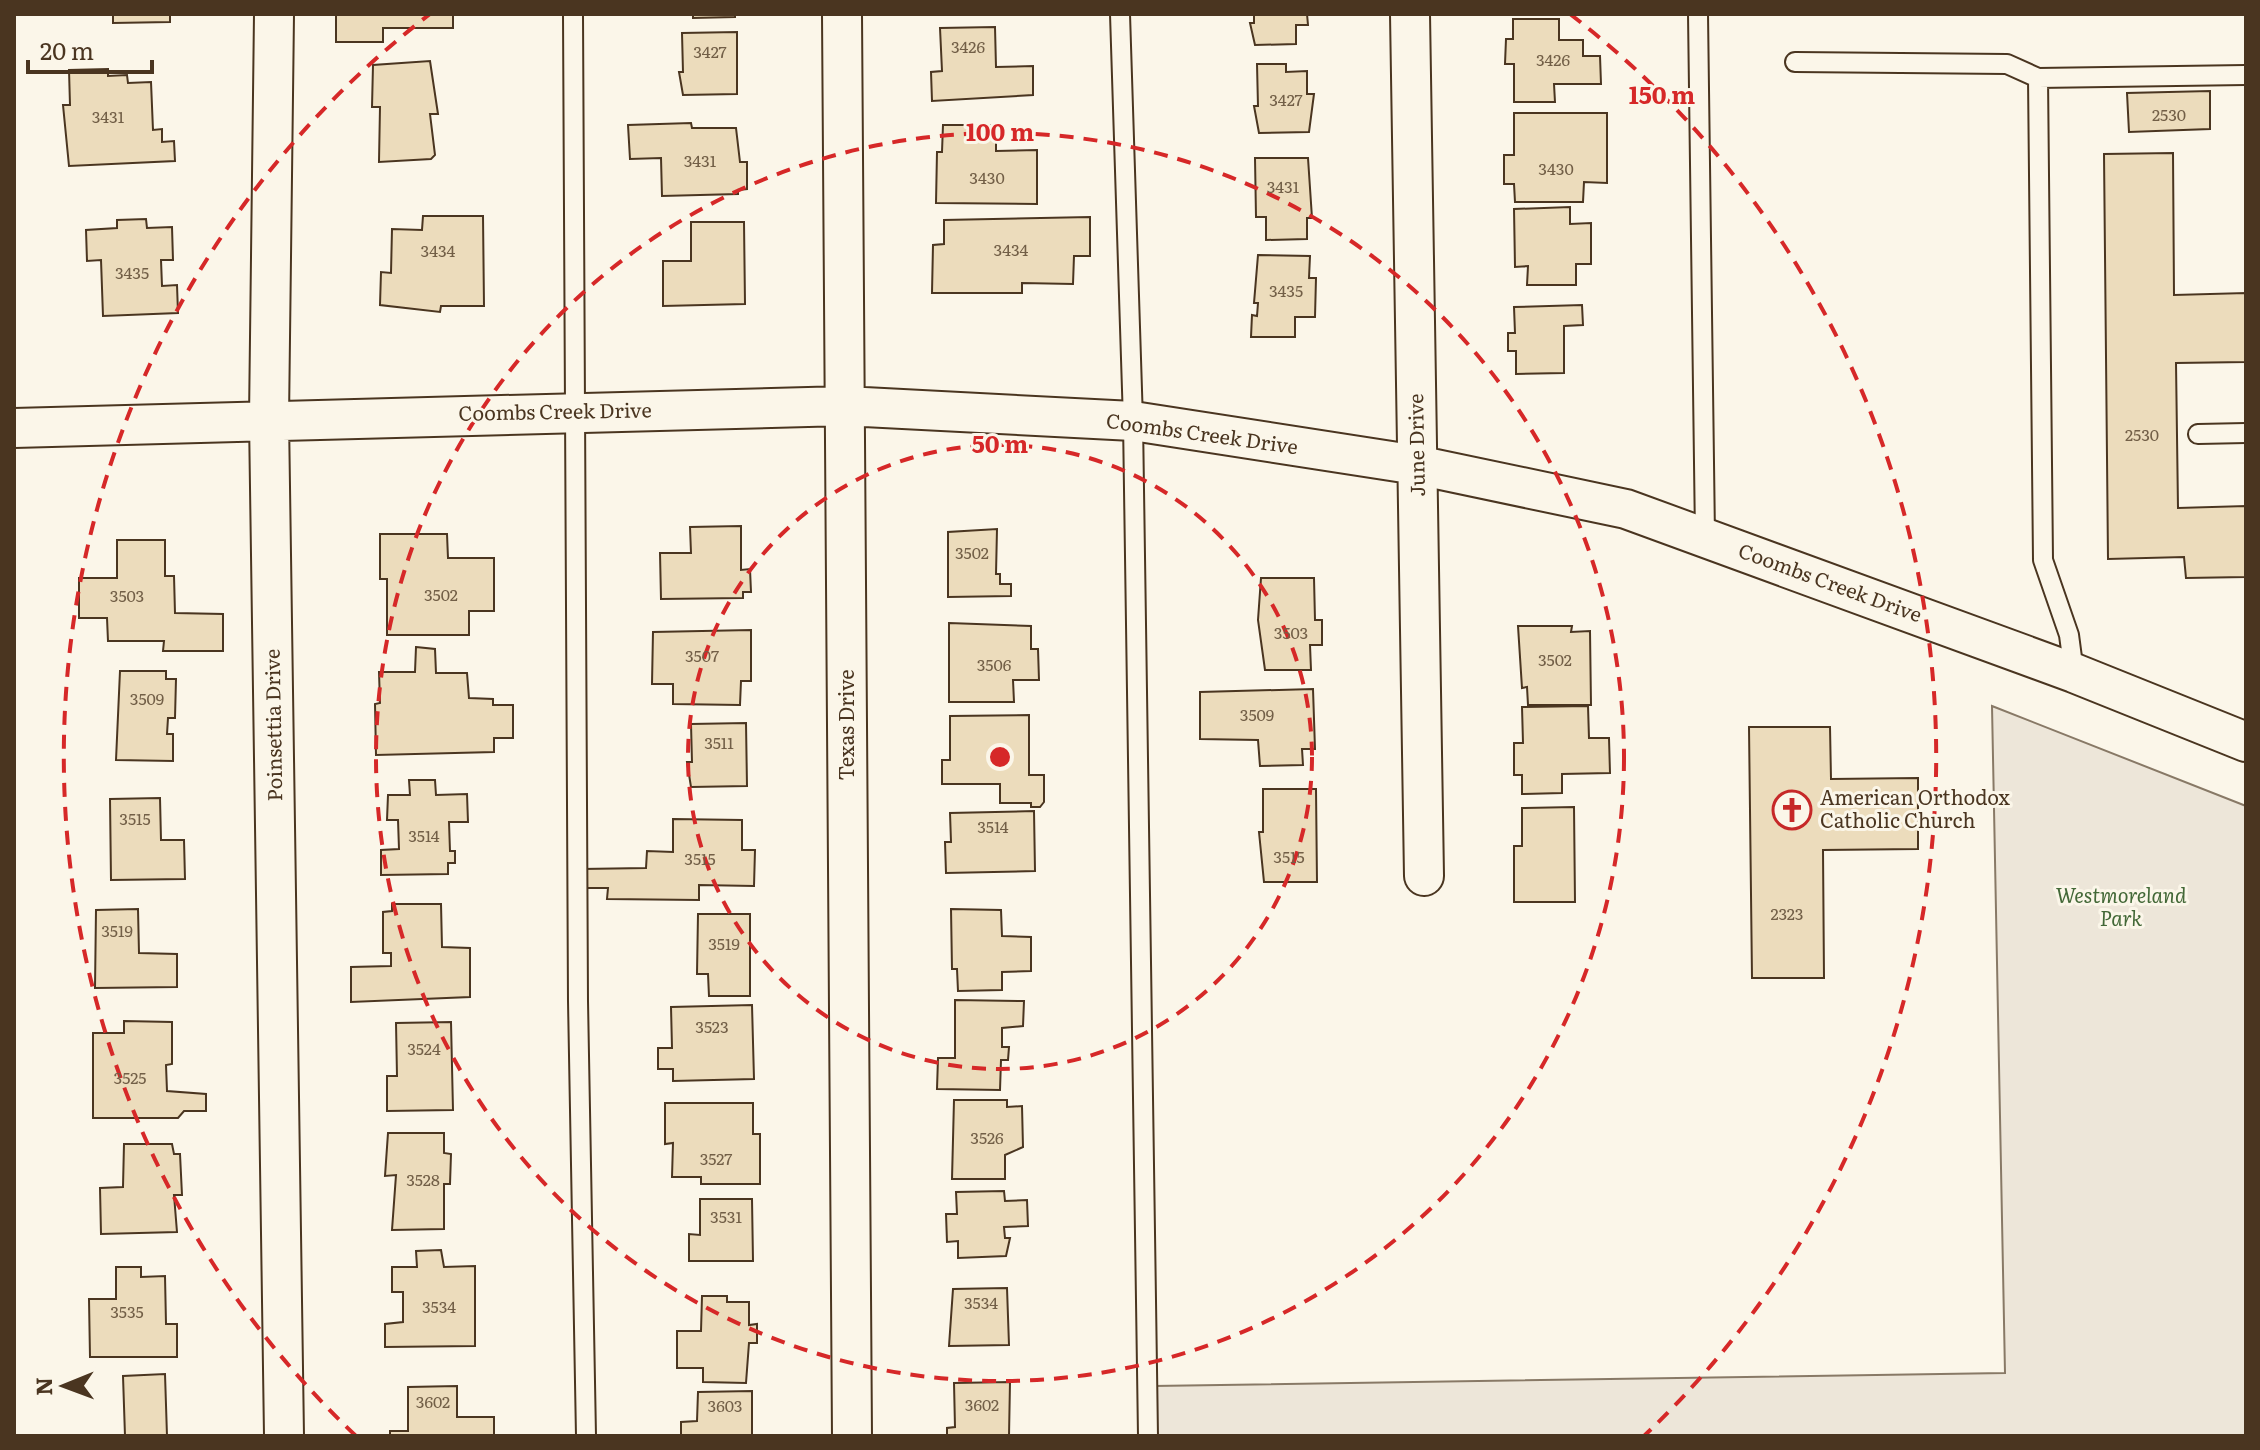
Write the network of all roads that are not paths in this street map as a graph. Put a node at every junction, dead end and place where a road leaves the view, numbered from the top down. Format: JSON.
{"nodes":[{"id":1,"x":274,"y":14,"type":"edge"},
{"id":2,"x":573,"y":14,"type":"edge"},
{"id":3,"x":842,"y":14,"type":"edge"},
{"id":4,"x":1120,"y":14,"type":"edge"},
{"id":5,"x":1410,"y":14,"type":"edge"},
{"id":6,"x":1698,"y":14,"type":"edge"},
{"id":7,"x":1795,"y":62,"type":"dead end"},
{"id":8,"x":2246,"y":75,"type":"edge"},
{"id":9,"x":2038,"y":78,"type":"junction"},
{"id":10,"x":845,"y":406,"type":"junction"},
{"id":11,"x":574,"y":411,"type":"junction"},
{"id":12,"x":269,"y":419,"type":"junction"},
{"id":13,"x":1133,"y":421,"type":"junction"},
{"id":14,"x":14,"y":428,"type":"edge"},
{"id":15,"x":2246,"y":433,"type":"edge"},
{"id":16,"x":2198,"y":434,"type":"dead end"},
{"id":17,"x":1417,"y":465,"type":"junction"},
{"id":18,"x":1705,"y":537,"type":"junction"},
{"id":19,"x":2074,"y":673,"type":"junction"},
{"id":20,"x":2246,"y":742,"type":"edge"},
{"id":21,"x":1424,"y":876,"type":"dead end"},
{"id":22,"x":284,"y":1436,"type":"edge"},
{"id":23,"x":586,"y":1436,"type":"edge"},
{"id":24,"x":852,"y":1436,"type":"edge"},
{"id":25,"x":1148,"y":1436,"type":"edge"}],
"edges":[{"from":1,"to":12,"type":"street","name":"Poinsettia Drive"},
{"from":2,"to":11,"type":"lane"},
{"from":3,"to":10,"type":"street","name":"Texas Drive"},
{"from":4,"to":13,"type":"lane"},
{"from":5,"to":17,"type":"street","name":"June Drive"},
{"from":6,"to":18,"type":"lane"},
{"from":7,"to":9,"type":"lane"},
{"from":8,"to":9,"type":"lane"},
{"from":9,"to":19,"type":"lane"},
{"from":10,"to":11,"type":"street","name":"Coombs Creek Drive"},
{"from":10,"to":13,"type":"street","name":"Coombs Creek Drive"},
{"from":10,"to":24,"type":"street","name":"Texas Drive"},
{"from":11,"to":12,"type":"street","name":"Coombs Creek Drive"},
{"from":11,"to":23,"type":"lane"},
{"from":12,"to":14,"type":"street","name":"Coombs Creek Drive"},
{"from":12,"to":22,"type":"street","name":"Poinsettia Drive"},
{"from":13,"to":17,"type":"street","name":"Coombs Creek Drive"},
{"from":13,"to":25,"type":"lane"},
{"from":15,"to":16,"type":"lane"},
{"from":17,"to":18,"type":"street","name":"Coombs Creek Drive"},
{"from":17,"to":21,"type":"street","name":"June Drive"},
{"from":18,"to":19,"type":"street","name":"Coombs Creek Drive"},
{"from":19,"to":20,"type":"street","name":"Coombs Creek Drive"}]}
